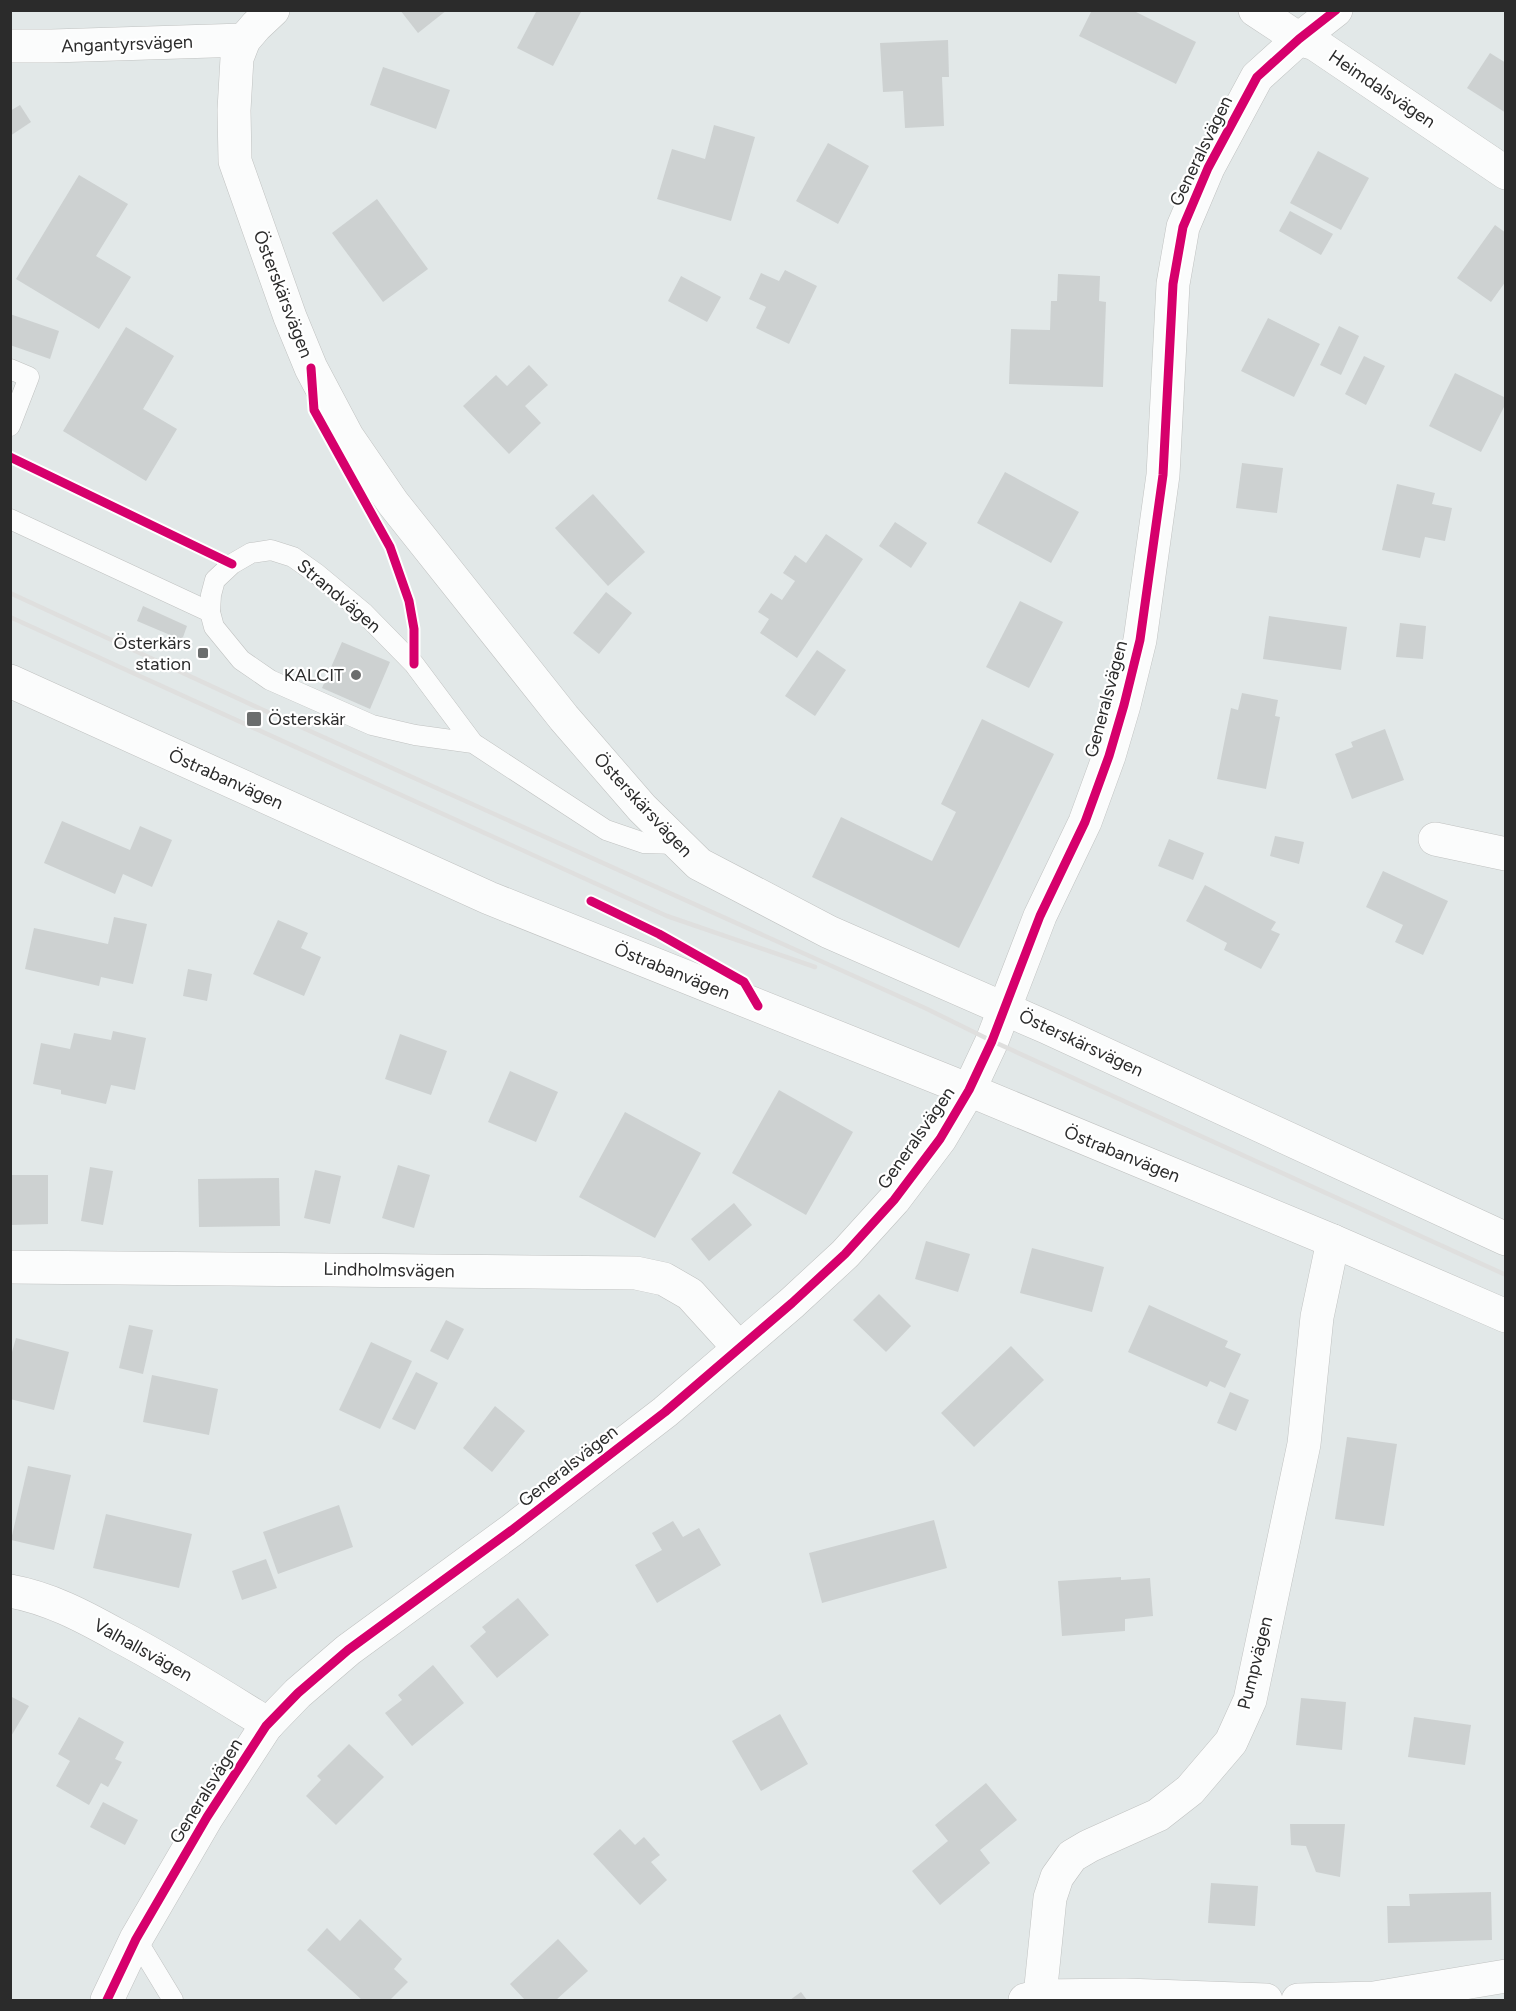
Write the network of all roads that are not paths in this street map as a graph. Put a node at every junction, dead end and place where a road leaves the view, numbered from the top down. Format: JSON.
{"nodes":[{"id":1,"x":273,"y":10,"type":"edge"},
{"id":2,"x":1255,"y":10,"type":"edge"},
{"id":3,"x":1336,"y":10,"type":"edge"},
{"id":4,"x":1299,"y":39,"type":"junction"},
{"id":5,"x":244,"y":40,"type":"junction"},
{"id":6,"x":10,"y":46,"type":"edge"},
{"id":7,"x":1506,"y":173,"type":"edge"},
{"id":8,"x":10,"y":369,"type":"edge"},
{"id":9,"x":10,"y":426,"type":"edge"},
{"id":10,"x":10,"y":519,"type":"edge"},
{"id":11,"x":210,"y":612,"type":"junction"},
{"id":12,"x":10,"y":681,"type":"edge"},
{"id":13,"x":473,"y":743,"type":"junction"},
{"id":14,"x":1435,"y":839,"type":"dead end"},
{"id":15,"x":678,"y":844,"type":"junction"},
{"id":16,"x":1506,"y":854,"type":"edge"},
{"id":17,"x":1006,"y":1009,"type":"junction"},
{"id":18,"x":969,"y":1090,"type":"junction"},
{"id":19,"x":1506,"y":1239,"type":"edge"},
{"id":20,"x":1333,"y":1241,"type":"junction"},
{"id":21,"x":10,"y":1267,"type":"edge"},
{"id":22,"x":1506,"y":1316,"type":"edge"},
{"id":23,"x":739,"y":1348,"type":"junction"},
{"id":24,"x":10,"y":1591,"type":"edge"},
{"id":25,"x":268,"y":1724,"type":"junction"},
{"id":26,"x":136,"y":1939,"type":"junction"},
{"id":27,"x":1506,"y":1976,"type":"edge"},
{"id":28,"x":1033,"y":1998,"type":"edge"},
{"id":29,"x":107,"y":2001,"type":"edge"},
{"id":30,"x":173,"y":2001,"type":"edge"},
{"id":31,"x":1266,"y":2001,"type":"edge"},
{"id":32,"x":1298,"y":2001,"type":"edge"}],
"edges":[{"from":1,"to":5,"type":"street","name":"Österskärsvägen"},
{"from":2,"to":4,"type":"street","name":"Heimdalsvägen"},
{"from":3,"to":4,"type":"street","name":"Generalsvägen"},
{"from":4,"to":7,"type":"street","name":"Heimdalsvägen"},
{"from":4,"to":17,"type":"street","name":"Generalsvägen"},
{"from":5,"to":6,"type":"street","name":"Angantyrsvägen"},
{"from":5,"to":15,"type":"street","name":"Österskärsvägen"},
{"from":8,"to":9,"type":"lane"},
{"from":10,"to":11,"type":"lane"},
{"from":11,"to":13,"type":"lane","name":"Strandvägen"},
{"from":11,"to":13,"type":"lane","name":"Strandvägen"},
{"from":12,"to":18,"type":"street","name":"Östrabanvägen"},
{"from":13,"to":15,"type":"lane","name":"Strandvägen"},
{"from":14,"to":16,"type":"street"},
{"from":15,"to":17,"type":"street","name":"Österskärsvägen"},
{"from":17,"to":18,"type":"street","name":"Generalsvägen"},
{"from":17,"to":19,"type":"street","name":"Österskärsvägen"},
{"from":18,"to":20,"type":"street","name":"Östrabanvägen"},
{"from":18,"to":23,"type":"street","name":"Generalsvägen"},
{"from":20,"to":22,"type":"street","name":"Östrabanvägen"},
{"from":20,"to":28,"type":"street","name":"Pumpvägen"},
{"from":21,"to":23,"type":"street","name":"Lindholmsvägen"},
{"from":23,"to":25,"type":"street","name":"Generalsvägen"},
{"from":24,"to":25,"type":"street","name":"Valhallsvägen"},
{"from":25,"to":26,"type":"street","name":"Generalsvägen"},
{"from":26,"to":29,"type":"street","name":"Generalsvägen"},
{"from":26,"to":30,"type":"lane"},
{"from":27,"to":32,"type":"street"},
{"from":28,"to":31,"type":"street"}]}
